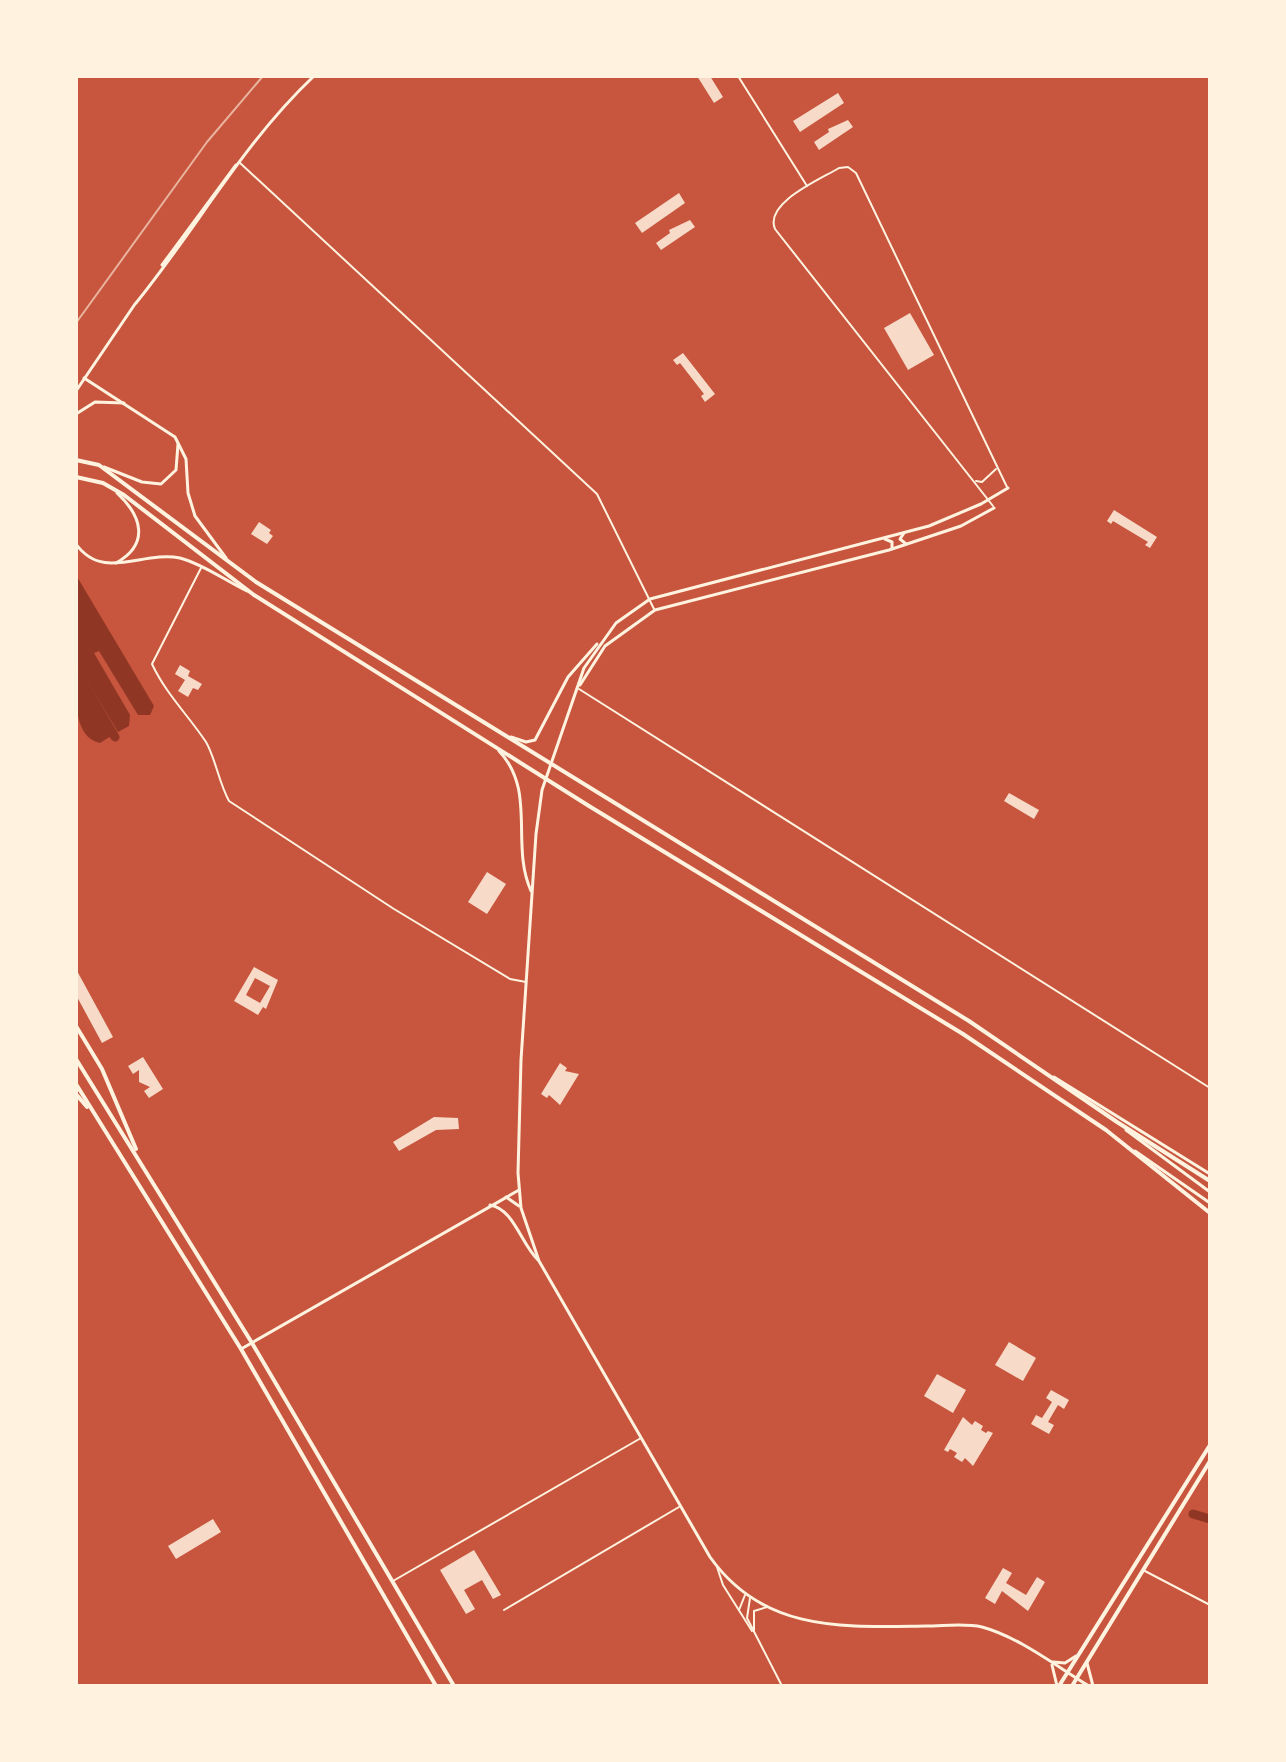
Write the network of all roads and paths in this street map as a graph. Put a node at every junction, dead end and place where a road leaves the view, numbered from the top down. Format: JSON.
{"nodes":[{"id":1,"x":314,"y":76,"type":"edge"},
{"id":2,"x":738,"y":76,"type":"edge"},
{"id":3,"x":239,"y":162,"type":"junction"},
{"id":4,"x":807,"y":187,"type":"junction"},
{"id":5,"x":84,"y":378,"type":"junction"},
{"id":6,"x":76,"y":391,"type":"edge"},
{"id":7,"x":125,"y":404,"type":"junction"},
{"id":8,"x":76,"y":414,"type":"edge"},
{"id":9,"x":177,"y":441,"type":"junction"},
{"id":10,"x":76,"y":460,"type":"edge"},
{"id":11,"x":99,"y":465,"type":"junction"},
{"id":12,"x":997,"y":468,"type":"junction"},
{"id":13,"x":77,"y":477,"type":"edge"},
{"id":14,"x":973,"y":479,"type":"junction"},
{"id":15,"x":111,"y":487,"type":"junction"},
{"id":16,"x":1008,"y":488,"type":"joint"},
{"id":17,"x":988,"y":500,"type":"junction"},
{"id":18,"x":994,"y":508,"type":"joint"},
{"id":19,"x":904,"y":533,"type":"junction"},
{"id":20,"x":885,"y":539,"type":"junction"},
{"id":21,"x":76,"y":544,"type":"edge"},
{"id":22,"x":908,"y":544,"type":"junction"},
{"id":23,"x":889,"y":550,"type":"junction"},
{"id":24,"x":112,"y":564,"type":"junction"},
{"id":25,"x":202,"y":567,"type":"junction"},
{"id":26,"x":237,"y":569,"type":"junction"},
{"id":27,"x":254,"y":595,"type":"junction"},
{"id":28,"x":650,"y":599,"type":"junction"},
{"id":29,"x":655,"y":610,"type":"junction"},
{"id":30,"x":600,"y":642,"type":"junction"},
{"id":31,"x":577,"y":688,"type":"junction"},
{"id":32,"x":487,"y":727,"type":"junction"},
{"id":33,"x":495,"y":747,"type":"junction"},
{"id":34,"x":532,"y":894,"type":"junction"},
{"id":35,"x":526,"y":982,"type":"junction"},
{"id":36,"x":76,"y":1026,"type":"edge"},
{"id":37,"x":76,"y":1059,"type":"edge"},
{"id":38,"x":1047,"y":1072,"type":"junction"},
{"id":39,"x":76,"y":1084,"type":"edge"},
{"id":40,"x":1210,"y":1088,"type":"edge"},
{"id":41,"x":76,"y":1094,"type":"edge"},
{"id":42,"x":94,"y":1114,"type":"junction"},
{"id":43,"x":1117,"y":1122,"type":"junction"},
{"id":44,"x":1106,"y":1130,"type":"junction"},
{"id":45,"x":141,"y":1162,"type":"junction"},
{"id":46,"x":1209,"y":1178,"type":"edge"},
{"id":47,"x":519,"y":1189,"type":"junction"},
{"id":48,"x":1210,"y":1192,"type":"edge"},
{"id":49,"x":506,"y":1197,"type":"junction"},
{"id":50,"x":1210,"y":1203,"type":"edge"},
{"id":51,"x":490,"y":1205,"type":"junction"},
{"id":52,"x":521,"y":1208,"type":"junction"},
{"id":53,"x":1210,"y":1213,"type":"edge"},
{"id":54,"x":539,"y":1261,"type":"junction"},
{"id":55,"x":252,"y":1343,"type":"junction"},
{"id":56,"x":241,"y":1349,"type":"junction"},
{"id":57,"x":641,"y":1438,"type":"junction"},
{"id":58,"x":1210,"y":1445,"type":"edge"},
{"id":59,"x":1210,"y":1461,"type":"edge"},
{"id":60,"x":680,"y":1506,"type":"junction"},
{"id":61,"x":716,"y":1566,"type":"junction"},
{"id":62,"x":1142,"y":1570,"type":"junction"},
{"id":63,"x":392,"y":1582,"type":"junction"},
{"id":64,"x":748,"y":1595,"type":"junction"},
{"id":65,"x":1210,"y":1605,"type":"edge"},
{"id":66,"x":768,"y":1607,"type":"junction"},
{"id":67,"x":504,"y":1610,"type":"dead end"},
{"id":68,"x":740,"y":1613,"type":"junction"},
{"id":69,"x":755,"y":1635,"type":"junction"},
{"id":70,"x":1079,"y":1654,"type":"junction"},
{"id":71,"x":1088,"y":1660,"type":"junction"},
{"id":72,"x":1050,"y":1662,"type":"junction"},
{"id":73,"x":1067,"y":1673,"type":"junction"},
{"id":74,"x":1077,"y":1678,"type":"junction"},
{"id":75,"x":436,"y":1686,"type":"edge"},
{"id":76,"x":454,"y":1686,"type":"edge"},
{"id":77,"x":782,"y":1686,"type":"edge"},
{"id":78,"x":1058,"y":1686,"type":"edge"},
{"id":79,"x":1072,"y":1686,"type":"edge"},
{"id":80,"x":1091,"y":1686,"type":"edge"}],
"edges":[{"from":1,"to":3,"type":"main road"},
{"from":2,"to":4,"type":"street"},
{"from":3,"to":5,"type":"main road"},
{"from":3,"to":28,"type":"street"},
{"from":4,"to":12,"type":"street"},
{"from":4,"to":14,"type":"street"},
{"from":5,"to":6,"type":"main road"},
{"from":5,"to":7,"type":"main road"},
{"from":7,"to":8,"type":"main road"},
{"from":7,"to":9,"type":"main road"},
{"from":9,"to":11,"type":"main road"},
{"from":9,"to":26,"type":"main road"},
{"from":10,"to":11,"type":"main road"},
{"from":11,"to":26,"type":"main road"},
{"from":12,"to":14,"type":"street"},
{"from":12,"to":16,"type":"street"},
{"from":13,"to":15,"type":"main road"},
{"from":14,"to":17,"type":"street"},
{"from":15,"to":24,"type":"main road"},
{"from":15,"to":27,"type":"main road"},
{"from":16,"to":17,"type":"main road"},
{"from":17,"to":18,"type":"street"},
{"from":17,"to":19,"type":"main road"},
{"from":18,"to":22,"type":"main road"},
{"from":19,"to":20,"type":"main road"},
{"from":19,"to":22,"type":"main road"},
{"from":20,"to":23,"type":"main road"},
{"from":20,"to":28,"type":"main road"},
{"from":21,"to":24,"type":"main road"},
{"from":22,"to":23,"type":"main road"},
{"from":23,"to":29,"type":"main road"},
{"from":24,"to":25,"type":"main road"},
{"from":25,"to":27,"type":"main road"},
{"from":25,"to":35,"type":"street"},
{"from":26,"to":32,"type":"main road"},
{"from":27,"to":33,"type":"main road"},
{"from":28,"to":29,"type":"street"},
{"from":28,"to":30,"type":"main road"},
{"from":29,"to":31,"type":"main road"},
{"from":30,"to":31,"type":"main road"},
{"from":30,"to":32,"type":"main road"},
{"from":31,"to":34,"type":"main road"},
{"from":31,"to":40,"type":"street"},
{"from":32,"to":38,"type":"main road"},
{"from":33,"to":34,"type":"main road"},
{"from":33,"to":44,"type":"main road"},
{"from":34,"to":35,"type":"main road"},
{"from":35,"to":47,"type":"main road"},
{"from":36,"to":45,"type":"main road"},
{"from":37,"to":45,"type":"main road"},
{"from":38,"to":43,"type":"main road"},
{"from":38,"to":46,"type":"main road"},
{"from":39,"to":42,"type":"main road"},
{"from":41,"to":42,"type":"main road"},
{"from":42,"to":56,"type":"main road"},
{"from":43,"to":46,"type":"main road"},
{"from":43,"to":48,"type":"main road"},
{"from":44,"to":50,"type":"main road"},
{"from":44,"to":53,"type":"main road"},
{"from":45,"to":55,"type":"main road"},
{"from":47,"to":49,"type":"main road"},
{"from":47,"to":52,"type":"main road"},
{"from":49,"to":51,"type":"main road"},
{"from":49,"to":52,"type":"main road"},
{"from":51,"to":54,"type":"main road"},
{"from":51,"to":55,"type":"main road"},
{"from":52,"to":54,"type":"main road"},
{"from":54,"to":57,"type":"main road"},
{"from":55,"to":56,"type":"main road"},
{"from":55,"to":63,"type":"main road"},
{"from":56,"to":75,"type":"main road"},
{"from":57,"to":60,"type":"main road"},
{"from":57,"to":63,"type":"street"},
{"from":58,"to":70,"type":"main road"},
{"from":59,"to":62,"type":"main road"},
{"from":60,"to":61,"type":"main road"},
{"from":60,"to":67,"type":"street"},
{"from":61,"to":64,"type":"main road"},
{"from":61,"to":68,"type":"street"},
{"from":62,"to":65,"type":"street"},
{"from":62,"to":71,"type":"main road"},
{"from":63,"to":76,"type":"main road"},
{"from":64,"to":66,"type":"main road"},
{"from":64,"to":68,"type":"street"},
{"from":64,"to":69,"type":"street"},
{"from":66,"to":69,"type":"street"},
{"from":66,"to":72,"type":"main road"},
{"from":68,"to":69,"type":"street"},
{"from":69,"to":77,"type":"street"},
{"from":70,"to":72,"type":"main road"},
{"from":70,"to":73,"type":"main road"},
{"from":71,"to":74,"type":"main road"},
{"from":71,"to":80,"type":"main road"},
{"from":72,"to":73,"type":"main road"},
{"from":72,"to":78,"type":"main road"},
{"from":73,"to":74,"type":"main road"},
{"from":73,"to":78,"type":"main road"},
{"from":74,"to":79,"type":"main road"},
{"from":74,"to":80,"type":"main road"}]}
